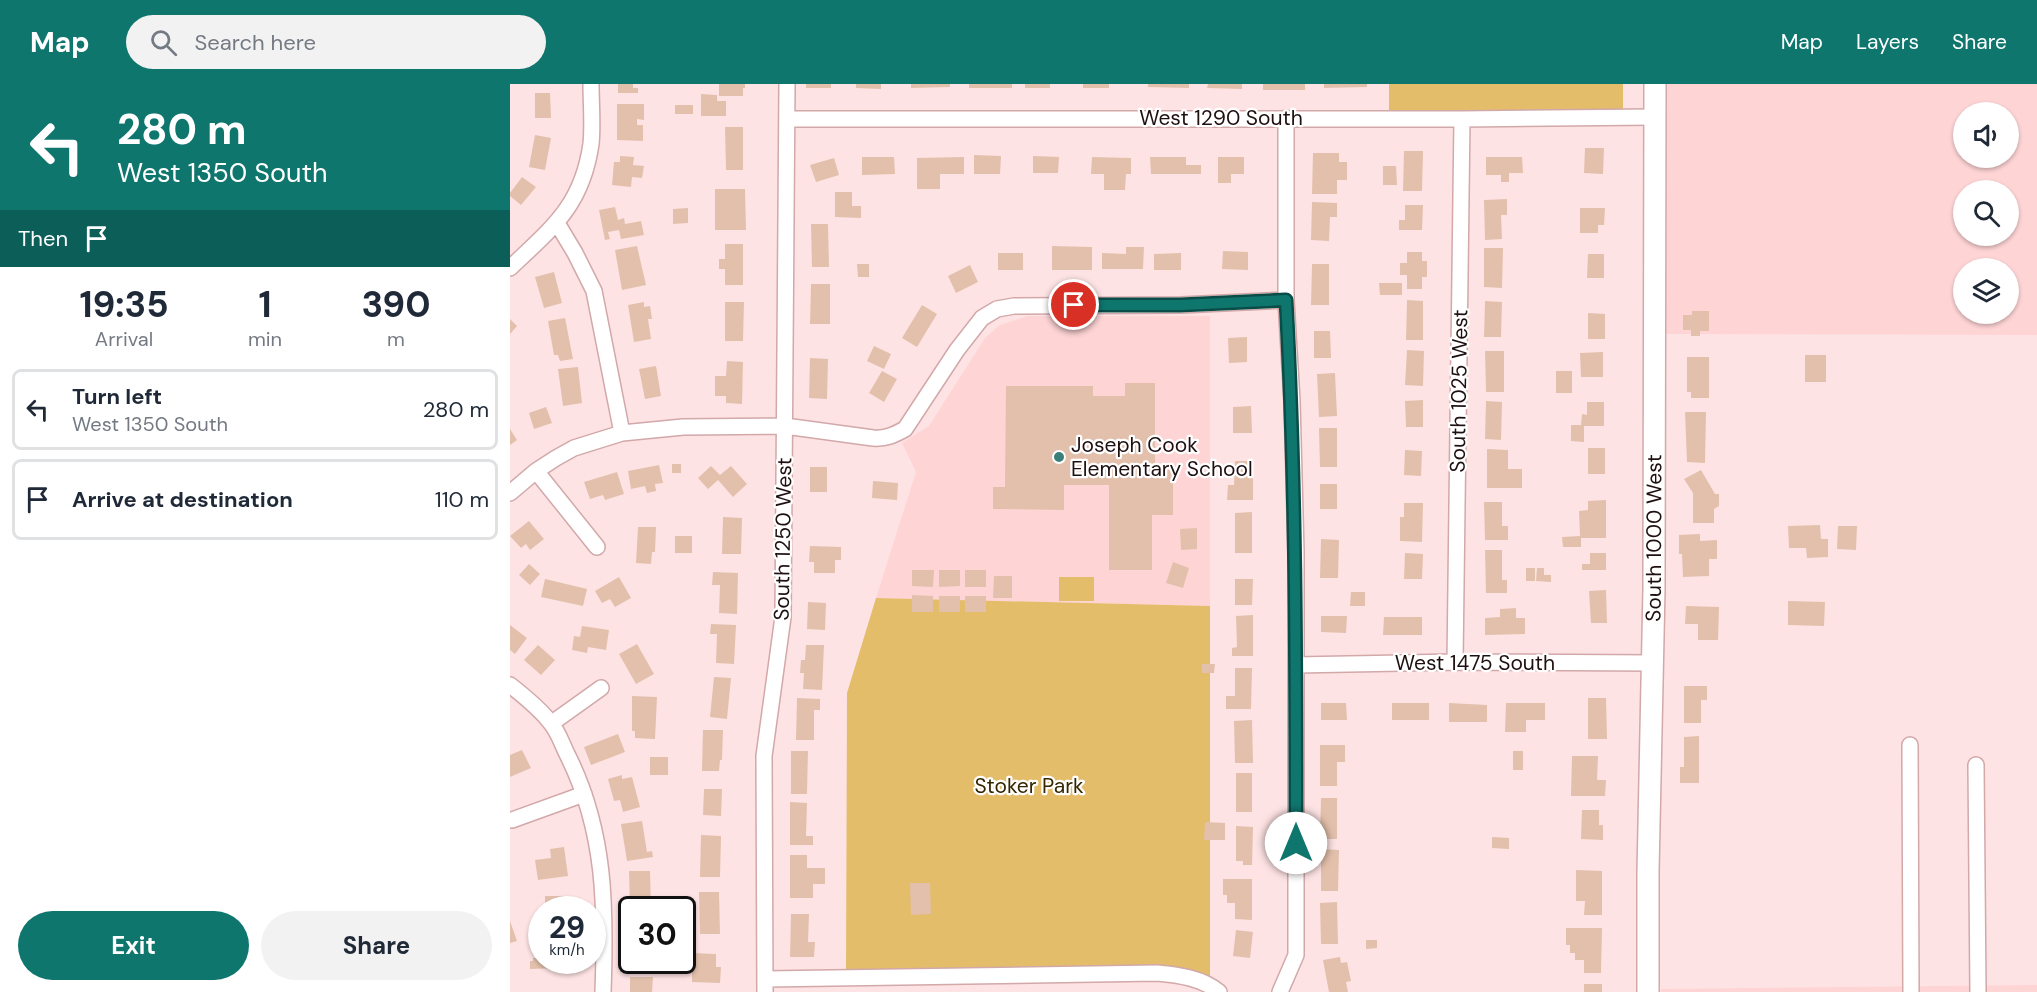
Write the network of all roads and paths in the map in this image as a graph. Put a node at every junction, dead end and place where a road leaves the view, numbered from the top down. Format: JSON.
{"nodes":[{"id":1,"x":591,"y":84,"type":"edge"},
{"id":2,"x":787,"y":84,"type":"edge"},
{"id":3,"x":1655,"y":84,"type":"edge"},
{"id":4,"x":1654,"y":117,"type":"junction"},
{"id":5,"x":1286,"y":118,"type":"junction"},
{"id":6,"x":787,"y":119,"type":"junction"},
{"id":7,"x":1462,"y":119,"type":"junction"},
{"id":8,"x":556,"y":223,"type":"junction"},
{"id":9,"x":510,"y":268,"type":"edge"},
{"id":10,"x":1286,"y":300,"type":"junction"},
{"id":11,"x":785,"y":426,"type":"junction"},
{"id":12,"x":622,"y":433,"type":"junction"},
{"id":13,"x":536,"y":471,"type":"junction"},
{"id":14,"x":510,"y":493,"type":"edge"},
{"id":15,"x":597,"y":547,"type":"dead end"},
{"id":16,"x":1455,"y":663,"type":"junction"},
{"id":17,"x":1654,"y":663,"type":"junction"},
{"id":18,"x":1296,"y":665,"type":"junction"},
{"id":19,"x":510,"y":685,"type":"edge"},
{"id":20,"x":602,"y":688,"type":"dead end"},
{"id":21,"x":552,"y":723,"type":"junction"},
{"id":22,"x":1910,"y":745,"type":"dead end"},
{"id":23,"x":1976,"y":765,"type":"dead end"},
{"id":24,"x":584,"y":794,"type":"junction"},
{"id":25,"x":512,"y":820,"type":"dead end"},
{"id":26,"x":765,"y":986,"type":"edge"},
{"id":27,"x":603,"y":992,"type":"edge"},
{"id":28,"x":1220,"y":992,"type":"edge"},
{"id":29,"x":1280,"y":992,"type":"edge"},
{"id":30,"x":1648,"y":992,"type":"edge"},
{"id":31,"x":1911,"y":992,"type":"edge"},
{"id":32,"x":1978,"y":992,"type":"edge"}],
"edges":[{"from":1,"to":8,"type":"street"},
{"from":2,"to":6,"type":"street","name":"South 1250 West"},
{"from":3,"to":4,"type":"main road","name":"South 1000 West"},
{"from":4,"to":7,"type":"street","name":"West 1290 South"},
{"from":4,"to":17,"type":"main road","name":"South 1000 West"},
{"from":5,"to":6,"type":"street","name":"West 1290 South"},
{"from":5,"to":7,"type":"street","name":"West 1290 South"},
{"from":5,"to":10,"type":"street"},
{"from":6,"to":11,"type":"street","name":"South 1250 West"},
{"from":7,"to":16,"type":"street","name":"South 1025 West"},
{"from":8,"to":9,"type":"street"},
{"from":8,"to":12,"type":"street"},
{"from":10,"to":11,"type":"street"},
{"from":10,"to":18,"type":"street"},
{"from":11,"to":12,"type":"street"},
{"from":11,"to":26,"type":"street","name":"South 1250 West"},
{"from":12,"to":13,"type":"street"},
{"from":13,"to":14,"type":"street"},
{"from":13,"to":15,"type":"street"},
{"from":16,"to":17,"type":"street","name":"West 1475 South"},
{"from":16,"to":18,"type":"street","name":"West 1475 South"},
{"from":17,"to":30,"type":"main road","name":"South 1000 West"},
{"from":18,"to":29,"type":"street"},
{"from":19,"to":21,"type":"street"},
{"from":20,"to":21,"type":"street"},
{"from":21,"to":24,"type":"street"},
{"from":22,"to":31,"type":"street"},
{"from":23,"to":32,"type":"street"},
{"from":24,"to":25,"type":"street"},
{"from":24,"to":27,"type":"street"},
{"from":26,"to":28,"type":"street"}]}
